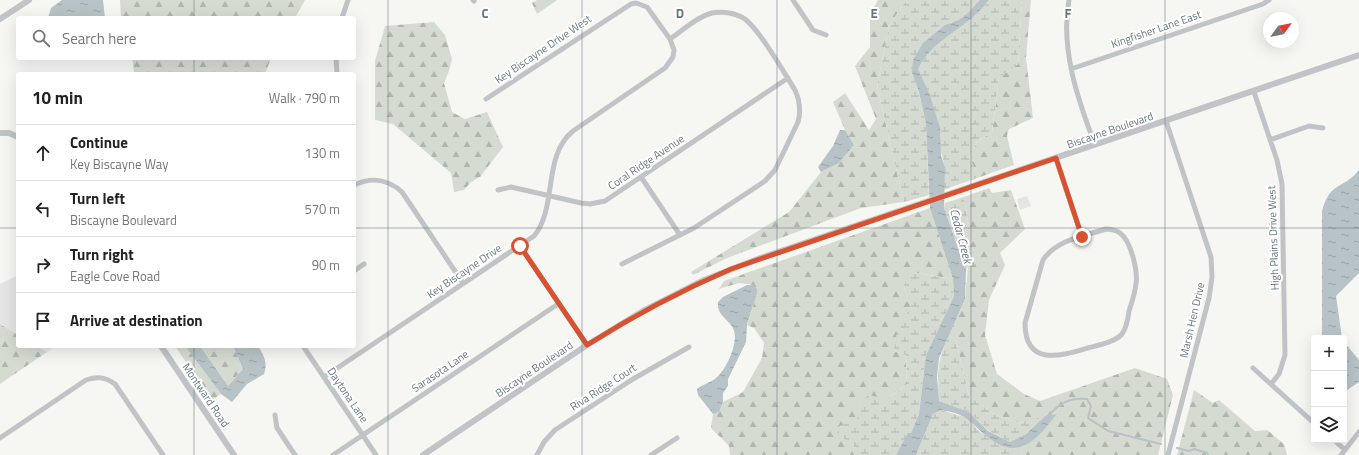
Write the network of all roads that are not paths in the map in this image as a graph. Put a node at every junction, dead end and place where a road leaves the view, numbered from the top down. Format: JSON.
{"nodes":[{"id":1,"x":29,"y":0,"type":"edge"},
{"id":2,"x":348,"y":0,"type":"edge"},
{"id":3,"x":793,"y":0,"type":"edge"},
{"id":4,"x":1069,"y":0,"type":"edge"},
{"id":5,"x":1269,"y":0,"type":"edge"},
{"id":6,"x":343,"y":16,"type":"edge"},
{"id":7,"x":0,"y":19,"type":"edge"},
{"id":8,"x":826,"y":35,"type":"dead end"},
{"id":9,"x":670,"y":39,"type":"junction"},
{"id":10,"x":1359,"y":56,"type":"edge"},
{"id":11,"x":336,"y":60,"type":"edge"},
{"id":12,"x":1071,"y":69,"type":"junction"},
{"id":13,"x":337,"y":72,"type":"edge"},
{"id":14,"x":788,"y":78,"type":"junction"},
{"id":15,"x":1254,"y":92,"type":"junction"},
{"id":16,"x":486,"y":99,"type":"dead end"},
{"id":17,"x":1166,"y":121,"type":"junction"},
{"id":18,"x":1322,"y":128,"type":"dead end"},
{"id":19,"x":0,"y":133,"type":"edge"},
{"id":20,"x":16,"y":136,"type":"edge"},
{"id":21,"x":1270,"y":140,"type":"junction"},
{"id":22,"x":1095,"y":145,"type":"junction"},
{"id":23,"x":1056,"y":158,"type":"junction"},
{"id":24,"x":641,"y":177,"type":"junction"},
{"id":25,"x":356,"y":184,"type":"edge"},
{"id":26,"x":498,"y":190,"type":"dead end"},
{"id":27,"x":548,"y":195,"type":"junction"},
{"id":28,"x":680,"y":235,"type":"junction"},
{"id":29,"x":1082,"y":237,"type":"junction"},
{"id":30,"x":520,"y":246,"type":"junction"},
{"id":31,"x":364,"y":264,"type":"dead end"},
{"id":32,"x":622,"y":264,"type":"dead end"},
{"id":33,"x":356,"y":270,"type":"edge"},
{"id":34,"x":463,"y":283,"type":"junction"},
{"id":35,"x":558,"y":304,"type":"junction"},
{"id":36,"x":587,"y":345,"type":"junction"},
{"id":37,"x":689,"y":347,"type":"dead end"},
{"id":38,"x":162,"y":348,"type":"edge"},
{"id":39,"x":304,"y":348,"type":"edge"},
{"id":40,"x":1253,"y":368,"type":"dead end"},
{"id":41,"x":324,"y":377,"type":"junction"},
{"id":42,"x":1271,"y":384,"type":"junction"},
{"id":43,"x":275,"y":415,"type":"dead end"},
{"id":44,"x":1311,"y":420,"type":"edge"},
{"id":45,"x":1359,"y":432,"type":"edge"},
{"id":46,"x":363,"y":435,"type":"junction"},
{"id":47,"x":0,"y":438,"type":"edge"},
{"id":48,"x":676,"y":438,"type":"dead end"},
{"id":49,"x":1337,"y":443,"type":"edge"},
{"id":50,"x":1345,"y":450,"type":"junction"},
{"id":51,"x":163,"y":455,"type":"edge"},
{"id":52,"x":234,"y":455,"type":"edge"},
{"id":53,"x":295,"y":455,"type":"edge"},
{"id":54,"x":333,"y":455,"type":"edge"},
{"id":55,"x":376,"y":455,"type":"edge"},
{"id":56,"x":423,"y":455,"type":"edge"},
{"id":57,"x":537,"y":455,"type":"edge"},
{"id":58,"x":651,"y":455,"type":"edge"},
{"id":59,"x":1168,"y":455,"type":"edge"},
{"id":60,"x":1341,"y":455,"type":"edge"}],
"edges":[{"from":1,"to":7,"type":"street"},
{"from":2,"to":6,"type":"street"},
{"from":3,"to":8,"type":"street"},
{"from":4,"to":12,"type":"street"},
{"from":5,"to":12,"type":"street","name":"Kingfisher Lane East"},
{"from":9,"to":14,"type":"street"},
{"from":9,"to":16,"type":"street","name":"Key Biscayne Drive West"},
{"from":9,"to":27,"type":"street","name":"Key Biscayne Drive"},
{"from":10,"to":15,"type":"street","name":"Biscayne Boulevard"},
{"from":11,"to":13,"type":"street"},
{"from":12,"to":22,"type":"street"},
{"from":14,"to":24,"type":"street","name":"Coral Ridge Avenue"},
{"from":14,"to":28,"type":"street"},
{"from":15,"to":17,"type":"street","name":"Biscayne Boulevard"},
{"from":15,"to":21,"type":"street","name":"High Plains Drive West"},
{"from":17,"to":22,"type":"street","name":"Biscayne Boulevard"},
{"from":17,"to":59,"type":"street","name":"Marsh Hen Drive"},
{"from":18,"to":21,"type":"street"},
{"from":19,"to":20,"type":"street"},
{"from":21,"to":42,"type":"street","name":"High Plains Drive West"},
{"from":22,"to":23,"type":"street","name":"Biscayne Boulevard"},
{"from":23,"to":29,"type":"street"},
{"from":23,"to":36,"type":"street","name":"Biscayne Boulevard"},
{"from":24,"to":27,"type":"street","name":"Coral Ridge Avenue"},
{"from":24,"to":28,"type":"street"},
{"from":25,"to":34,"type":"street"},
{"from":26,"to":27,"type":"street","name":"Coral Ridge Avenue"},
{"from":27,"to":30,"type":"street","name":"Key Biscayne Drive"},
{"from":28,"to":32,"type":"street"},
{"from":29,"to":29,"type":"street"},
{"from":30,"to":34,"type":"street","name":"Key Biscayne Drive"},
{"from":30,"to":35,"type":"street"},
{"from":31,"to":33,"type":"street"},
{"from":34,"to":41,"type":"street","name":"Key Biscayne Drive"},
{"from":35,"to":36,"type":"street"},
{"from":35,"to":46,"type":"street","name":"Sarasota Lane"},
{"from":36,"to":56,"type":"street","name":"Biscayne Boulevard"},
{"from":37,"to":57,"type":"street","name":"Riva Ridge Court"},
{"from":38,"to":52,"type":"street","name":"Montward Road"},
{"from":39,"to":41,"type":"street","name":"Daytona Lane"},
{"from":40,"to":42,"type":"street"},
{"from":41,"to":46,"type":"street","name":"Daytona Lane"},
{"from":42,"to":44,"type":"street"},
{"from":43,"to":53,"type":"street"},
{"from":45,"to":50,"type":"street"},
{"from":46,"to":54,"type":"street","name":"Sarasota Lane"},
{"from":46,"to":55,"type":"street","name":"Daytona Lane"},
{"from":47,"to":51,"type":"street"},
{"from":48,"to":58,"type":"street"},
{"from":49,"to":50,"type":"street"},
{"from":50,"to":60,"type":"street"}]}
